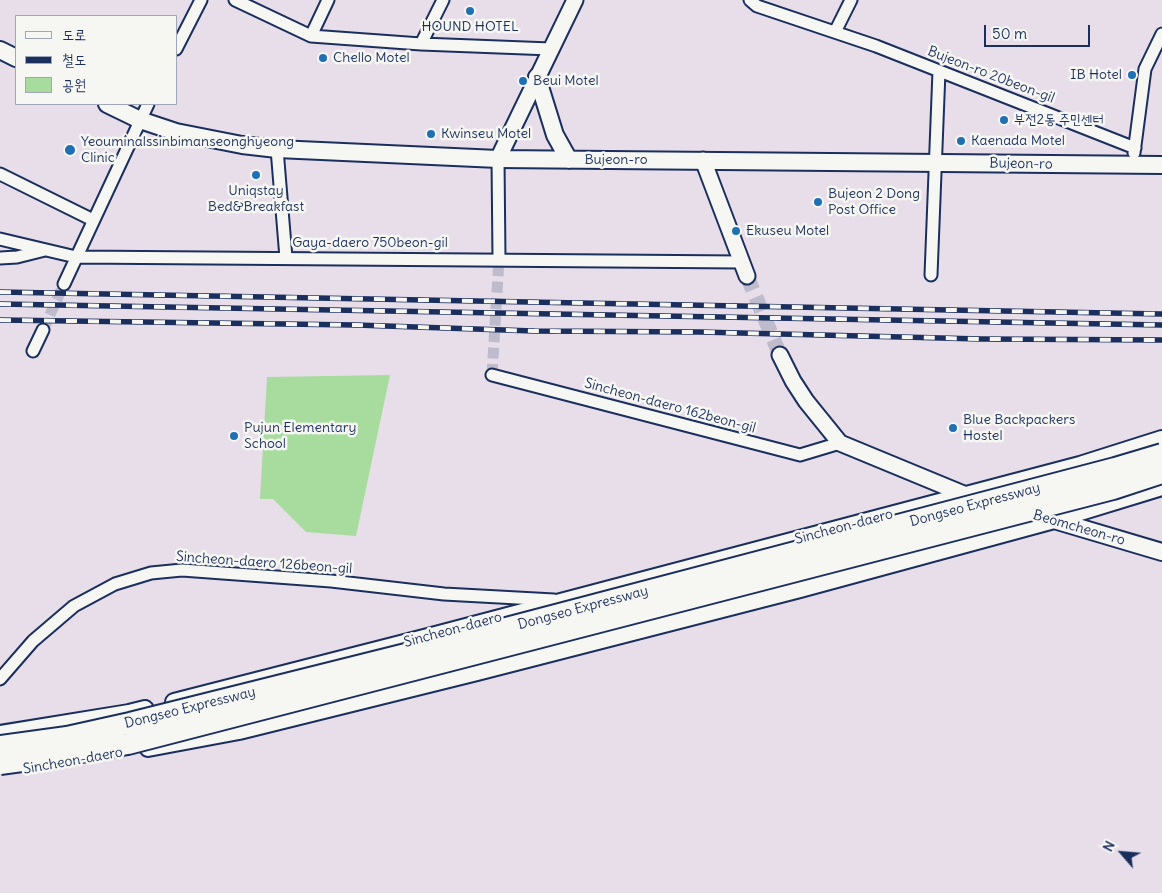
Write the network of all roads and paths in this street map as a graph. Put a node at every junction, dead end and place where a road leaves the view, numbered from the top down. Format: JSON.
{"nodes":[{"id":1,"x":201,"y":0,"type":"edge"},
{"id":2,"x":235,"y":0,"type":"edge"},
{"id":3,"x":328,"y":0,"type":"edge"},
{"id":4,"x":443,"y":0,"type":"edge"},
{"id":5,"x":575,"y":0,"type":"edge"},
{"id":6,"x":851,"y":0,"type":"edge"},
{"id":7,"x":756,"y":2,"type":"edge"},
{"id":8,"x":835,"y":32,"type":"junction"},
{"id":9,"x":1162,"y":34,"type":"edge"},
{"id":10,"x":310,"y":36,"type":"junction"},
{"id":11,"x":421,"y":44,"type":"junction"},
{"id":12,"x":178,"y":45,"type":"edge"},
{"id":13,"x":551,"y":49,"type":"junction"},
{"id":14,"x":0,"y":50,"type":"edge"},
{"id":15,"x":15,"y":58,"type":"edge"},
{"id":16,"x":939,"y":71,"type":"junction"},
{"id":17,"x":537,"y":77,"type":"junction"},
{"id":18,"x":109,"y":105,"type":"edge"},
{"id":19,"x":148,"y":105,"type":"edge"},
{"id":20,"x":140,"y":120,"type":"junction"},
{"id":21,"x":1135,"y":148,"type":"junction"},
{"id":22,"x":277,"y":149,"type":"junction"},
{"id":23,"x":498,"y":159,"type":"junction"},
{"id":24,"x":569,"y":160,"type":"junction"},
{"id":25,"x":703,"y":160,"type":"junction"},
{"id":26,"x":936,"y":163,"type":"junction"},
{"id":27,"x":1133,"y":165,"type":"junction"},
{"id":28,"x":1162,"y":165,"type":"edge"},
{"id":29,"x":0,"y":174,"type":"edge"},
{"id":30,"x":94,"y":220,"type":"junction"},
{"id":31,"x":0,"y":239,"type":"edge"},
{"id":32,"x":46,"y":250,"type":"junction"},
{"id":33,"x":76,"y":257,"type":"junction"},
{"id":34,"x":0,"y":258,"type":"edge"},
{"id":35,"x":286,"y":258,"type":"junction"},
{"id":36,"x":499,"y":260,"type":"junction"},
{"id":37,"x":744,"y":269,"type":"joint"},
{"id":38,"x":931,"y":275,"type":"dead end"},
{"id":39,"x":64,"y":284,"type":"tunnel mouth"},
{"id":40,"x":42,"y":330,"type":"tunnel mouth"},
{"id":41,"x":33,"y":351,"type":"dead end"},
{"id":42,"x":780,"y":355,"type":"tunnel mouth"},
{"id":43,"x":492,"y":375,"type":"dead end"},
{"id":44,"x":1162,"y":439,"type":"edge"},
{"id":45,"x":840,"y":443,"type":"junction"},
{"id":46,"x":1162,"y":454,"type":"edge"},
{"id":47,"x":1162,"y":473,"type":"edge"},
{"id":48,"x":1162,"y":487,"type":"edge"},
{"id":49,"x":966,"y":495,"type":"junction"},
{"id":50,"x":1054,"y":520,"type":"junction"},
{"id":51,"x":1162,"y":552,"type":"edge"},
{"id":52,"x":564,"y":601,"type":"junction"},
{"id":53,"x":0,"y":679,"type":"edge"},
{"id":54,"x":0,"y":734,"type":"edge"},
{"id":55,"x":0,"y":746,"type":"edge"},
{"id":56,"x":0,"y":764,"type":"edge"},
{"id":57,"x":0,"y":772,"type":"edge"}],
"edges":[{"from":1,"to":12,"type":"street"},
{"from":2,"to":10,"type":"street"},
{"from":3,"to":10,"type":"street"},
{"from":4,"to":11,"type":"street"},
{"from":5,"to":13,"type":"street"},
{"from":6,"to":8,"type":"street"},
{"from":7,"to":8,"type":"street","name":"Bujeon-ro 20beon-gil"},
{"from":8,"to":16,"type":"street","name":"Bujeon-ro 20beon-gil"},
{"from":9,"to":21,"type":"street"},
{"from":10,"to":11,"type":"street"},
{"from":11,"to":13,"type":"street"},
{"from":13,"to":17,"type":"street"},
{"from":14,"to":15,"type":"main road"},
{"from":16,"to":21,"type":"street","name":"Bujeon-ro 20beon-gil"},
{"from":16,"to":26,"type":"street"},
{"from":17,"to":23,"type":"street"},
{"from":17,"to":24,"type":"main road"},
{"from":18,"to":20,"type":"main road","name":"Bujeon-ro"},
{"from":19,"to":20,"type":"street"},
{"from":20,"to":22,"type":"main road","name":"Bujeon-ro"},
{"from":20,"to":30,"type":"street"},
{"from":21,"to":27,"type":"street"},
{"from":22,"to":23,"type":"main road","name":"Bujeon-ro"},
{"from":22,"to":35,"type":"street"},
{"from":23,"to":24,"type":"main road","name":"Bujeon-ro"},
{"from":23,"to":36,"type":"street"},
{"from":24,"to":25,"type":"main road","name":"Bujeon-ro"},
{"from":25,"to":26,"type":"main road","name":"Bujeon-ro"},
{"from":25,"to":37,"type":"street"},
{"from":26,"to":27,"type":"main road","name":"Bujeon-ro"},
{"from":26,"to":38,"type":"street"},
{"from":27,"to":28,"type":"main road","name":"Bujeon-ro"},
{"from":29,"to":30,"type":"street"},
{"from":30,"to":33,"type":"street"},
{"from":31,"to":32,"type":"street","name":"Gaya-daero 750beon-gil"},
{"from":32,"to":33,"type":"street","name":"Gaya-daero 750beon-gil"},
{"from":32,"to":34,"type":"street"},
{"from":33,"to":35,"type":"street","name":"Gaya-daero 750beon-gil"},
{"from":33,"to":39,"type":"street"},
{"from":35,"to":36,"type":"street","name":"Gaya-daero 750beon-gil"},
{"from":36,"to":37,"type":"street","name":"Gaya-daero 750beon-gil"},
{"from":40,"to":41,"type":"street"},
{"from":42,"to":45,"type":"street"},
{"from":43,"to":45,"type":"street","name":"Sincheon-daero 162beon-gil"},
{"from":44,"to":49,"type":"main road","name":"Sincheon-daero"},
{"from":45,"to":49,"type":"street"},
{"from":46,"to":55,"type":"highway","name":"Dongseo Expressway","bridge":true},
{"from":47,"to":56,"type":"highway","name":"Dongseo Expressway","bridge":true},
{"from":48,"to":50,"type":"main road","name":"Sincheon-daero"},
{"from":49,"to":50,"type":"main road","name":"Beomcheon-ro"},
{"from":49,"to":52,"type":"main road","name":"Sincheon-daero"},
{"from":50,"to":51,"type":"main road","name":"Beomcheon-ro"},
{"from":50,"to":57,"type":"main road","name":"Sincheon-daero"},
{"from":52,"to":53,"type":"street","name":"Sincheon-daero 126beon-gil"},
{"from":52,"to":54,"type":"main road","name":"Sincheon-daero"}]}
